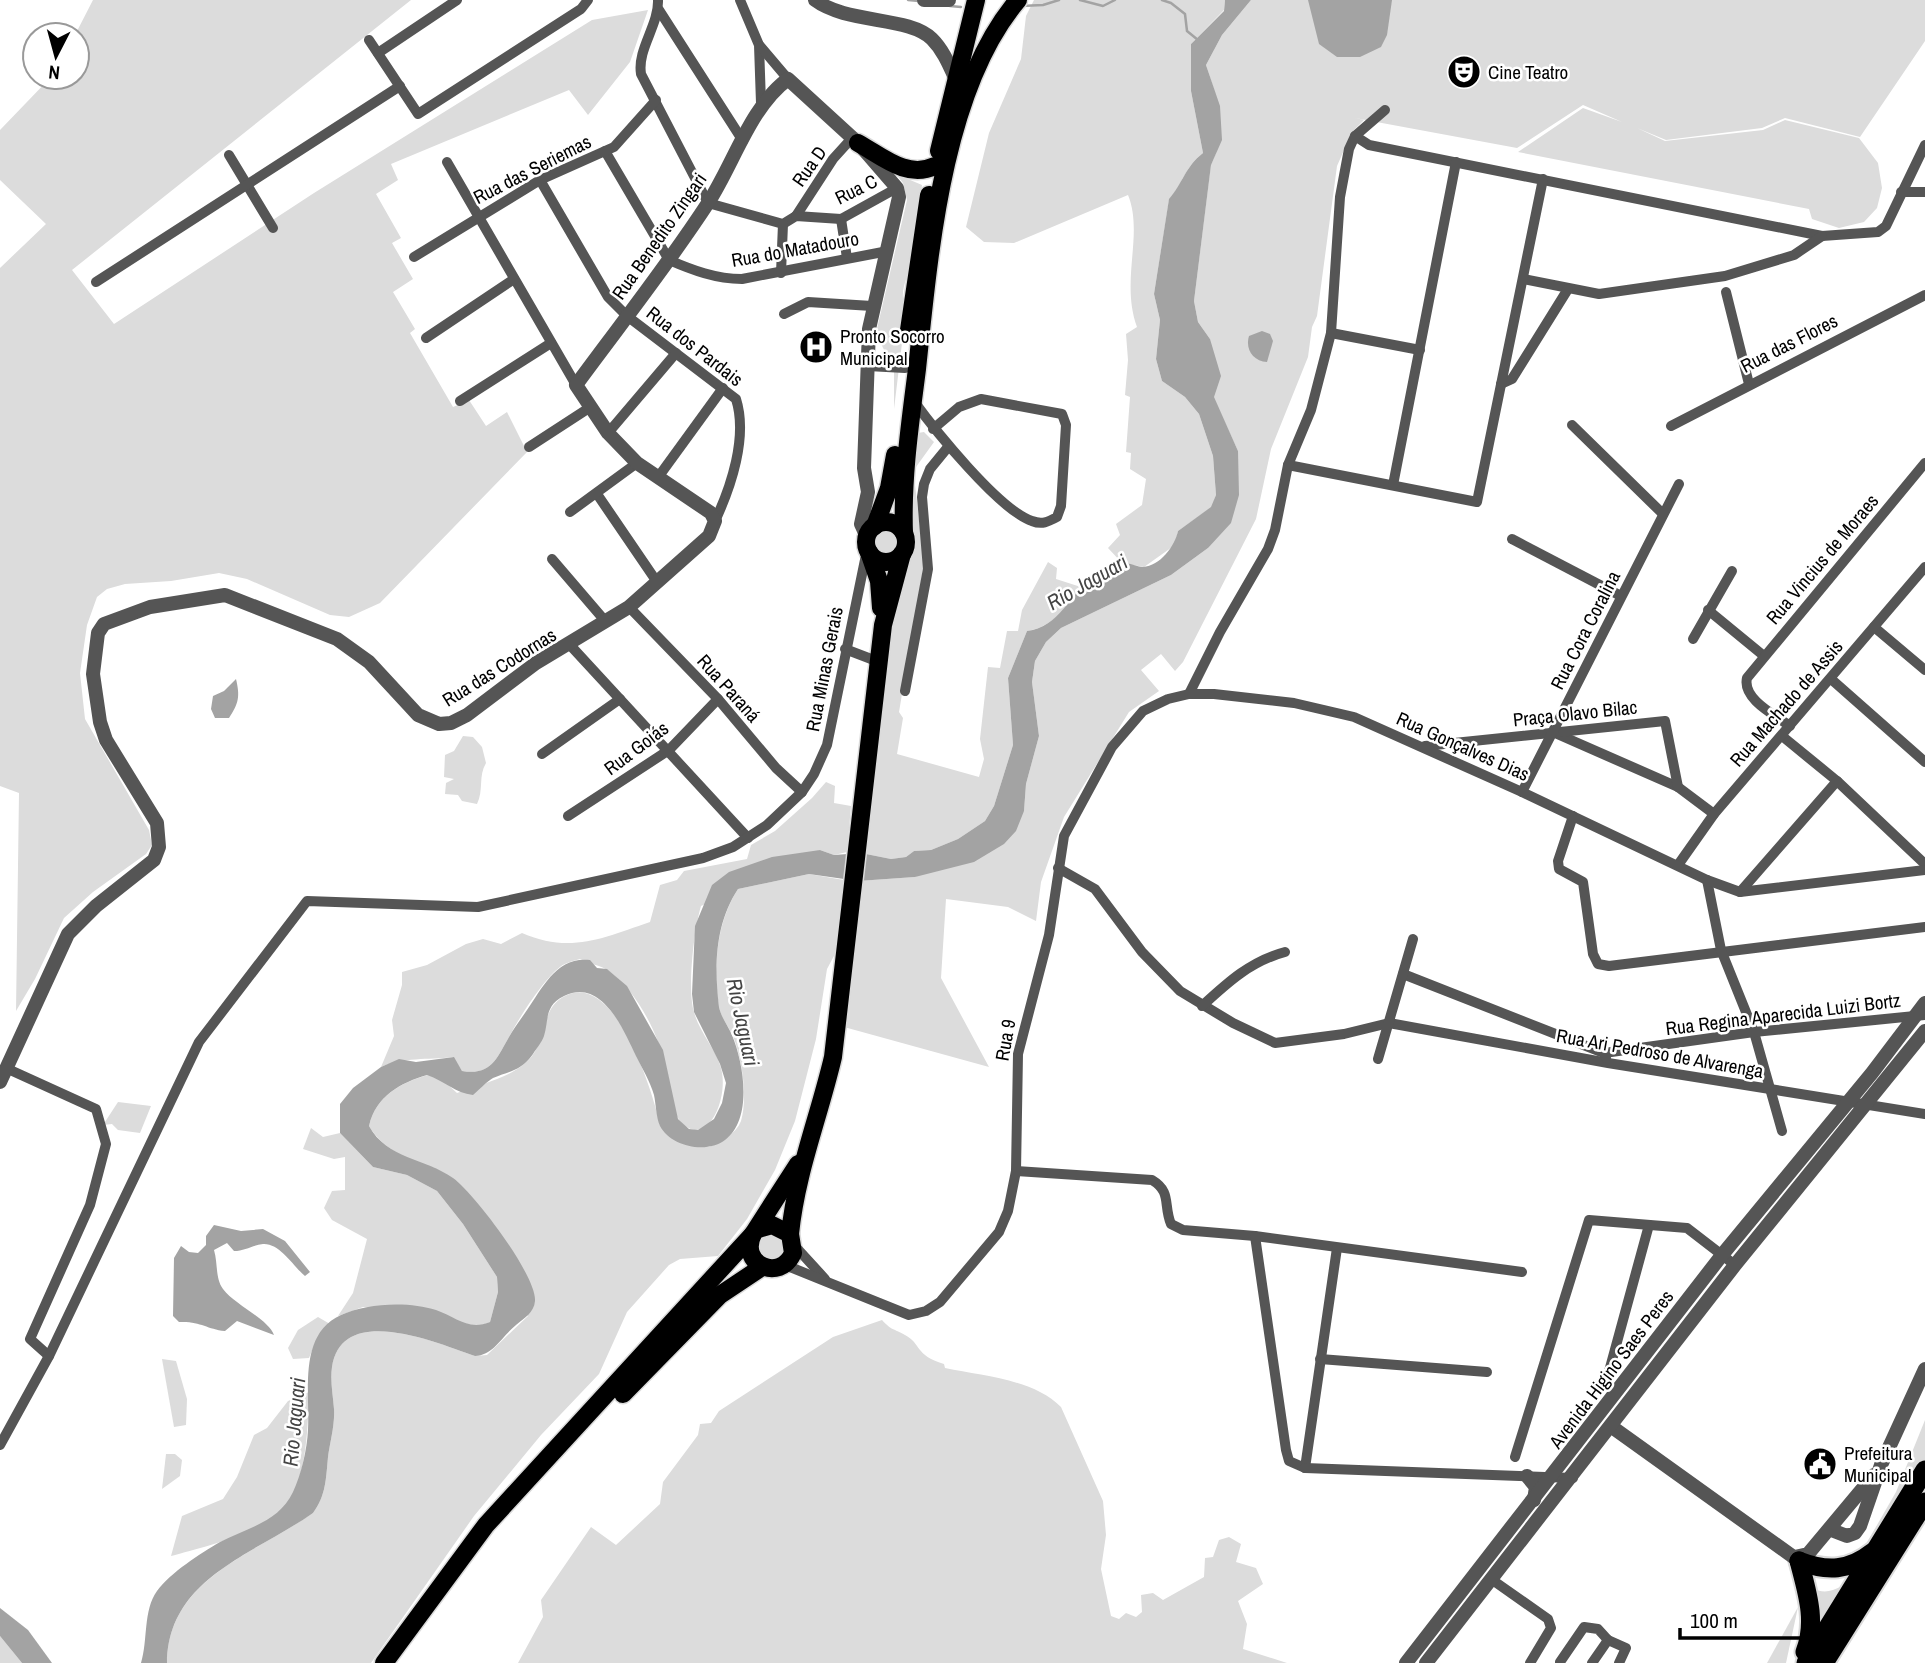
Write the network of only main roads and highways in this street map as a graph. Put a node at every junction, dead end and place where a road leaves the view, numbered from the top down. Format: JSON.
{"nodes":[{"id":1,"x":976,"y":0,"type":"edge"},
{"id":2,"x":1018,"y":0,"type":"edge"},
{"id":3,"x":855,"y":141,"type":"road end"},
{"id":4,"x":935,"y":166,"type":"junction"},
{"id":5,"x":904,"y":533,"type":"junction"},
{"id":6,"x":870,"y":540,"type":"junction"},
{"id":7,"x":902,"y":554,"type":"junction"},
{"id":8,"x":883,"y":625,"type":"junction"},
{"id":9,"x":804,"y":1155,"type":"junction"},
{"id":10,"x":756,"y":1232,"type":"junction"},
{"id":11,"x":792,"y":1240,"type":"junction"},
{"id":12,"x":762,"y":1268,"type":"junction"},
{"id":13,"x":1925,"y":1470,"type":"edge"},
{"id":14,"x":1925,"y":1502,"type":"edge"},
{"id":15,"x":1876,"y":1549,"type":"junction"},
{"id":16,"x":384,"y":1663,"type":"edge"},
{"id":17,"x":395,"y":1663,"type":"edge"},
{"id":18,"x":1803,"y":1663,"type":"edge"},
{"id":19,"x":1824,"y":1663,"type":"edge"}],
"edges":[{"from":1,"to":4,"type":"main road"},
{"from":2,"to":5,"type":"main road"},
{"from":3,"to":4,"type":"main road"},
{"from":4,"to":6,"type":"main road"},
{"from":5,"to":6,"type":"main road"},
{"from":5,"to":7,"type":"main road"},
{"from":6,"to":7,"type":"main road"},
{"from":6,"to":8,"type":"main road"},
{"from":7,"to":8,"type":"main road"},
{"from":8,"to":9,"type":"main road"},
{"from":9,"to":10,"type":"main road"},
{"from":9,"to":11,"type":"main road"},
{"from":10,"to":11,"type":"main road"},
{"from":10,"to":12,"type":"main road"},
{"from":10,"to":16,"type":"main road"},
{"from":11,"to":12,"type":"main road"},
{"from":12,"to":17,"type":"main road"},
{"from":13,"to":15,"type":"highway"},
{"from":14,"to":19,"type":"highway"},
{"from":15,"to":18,"type":"highway"},
{"from":15,"to":18,"type":"highway"}]}
